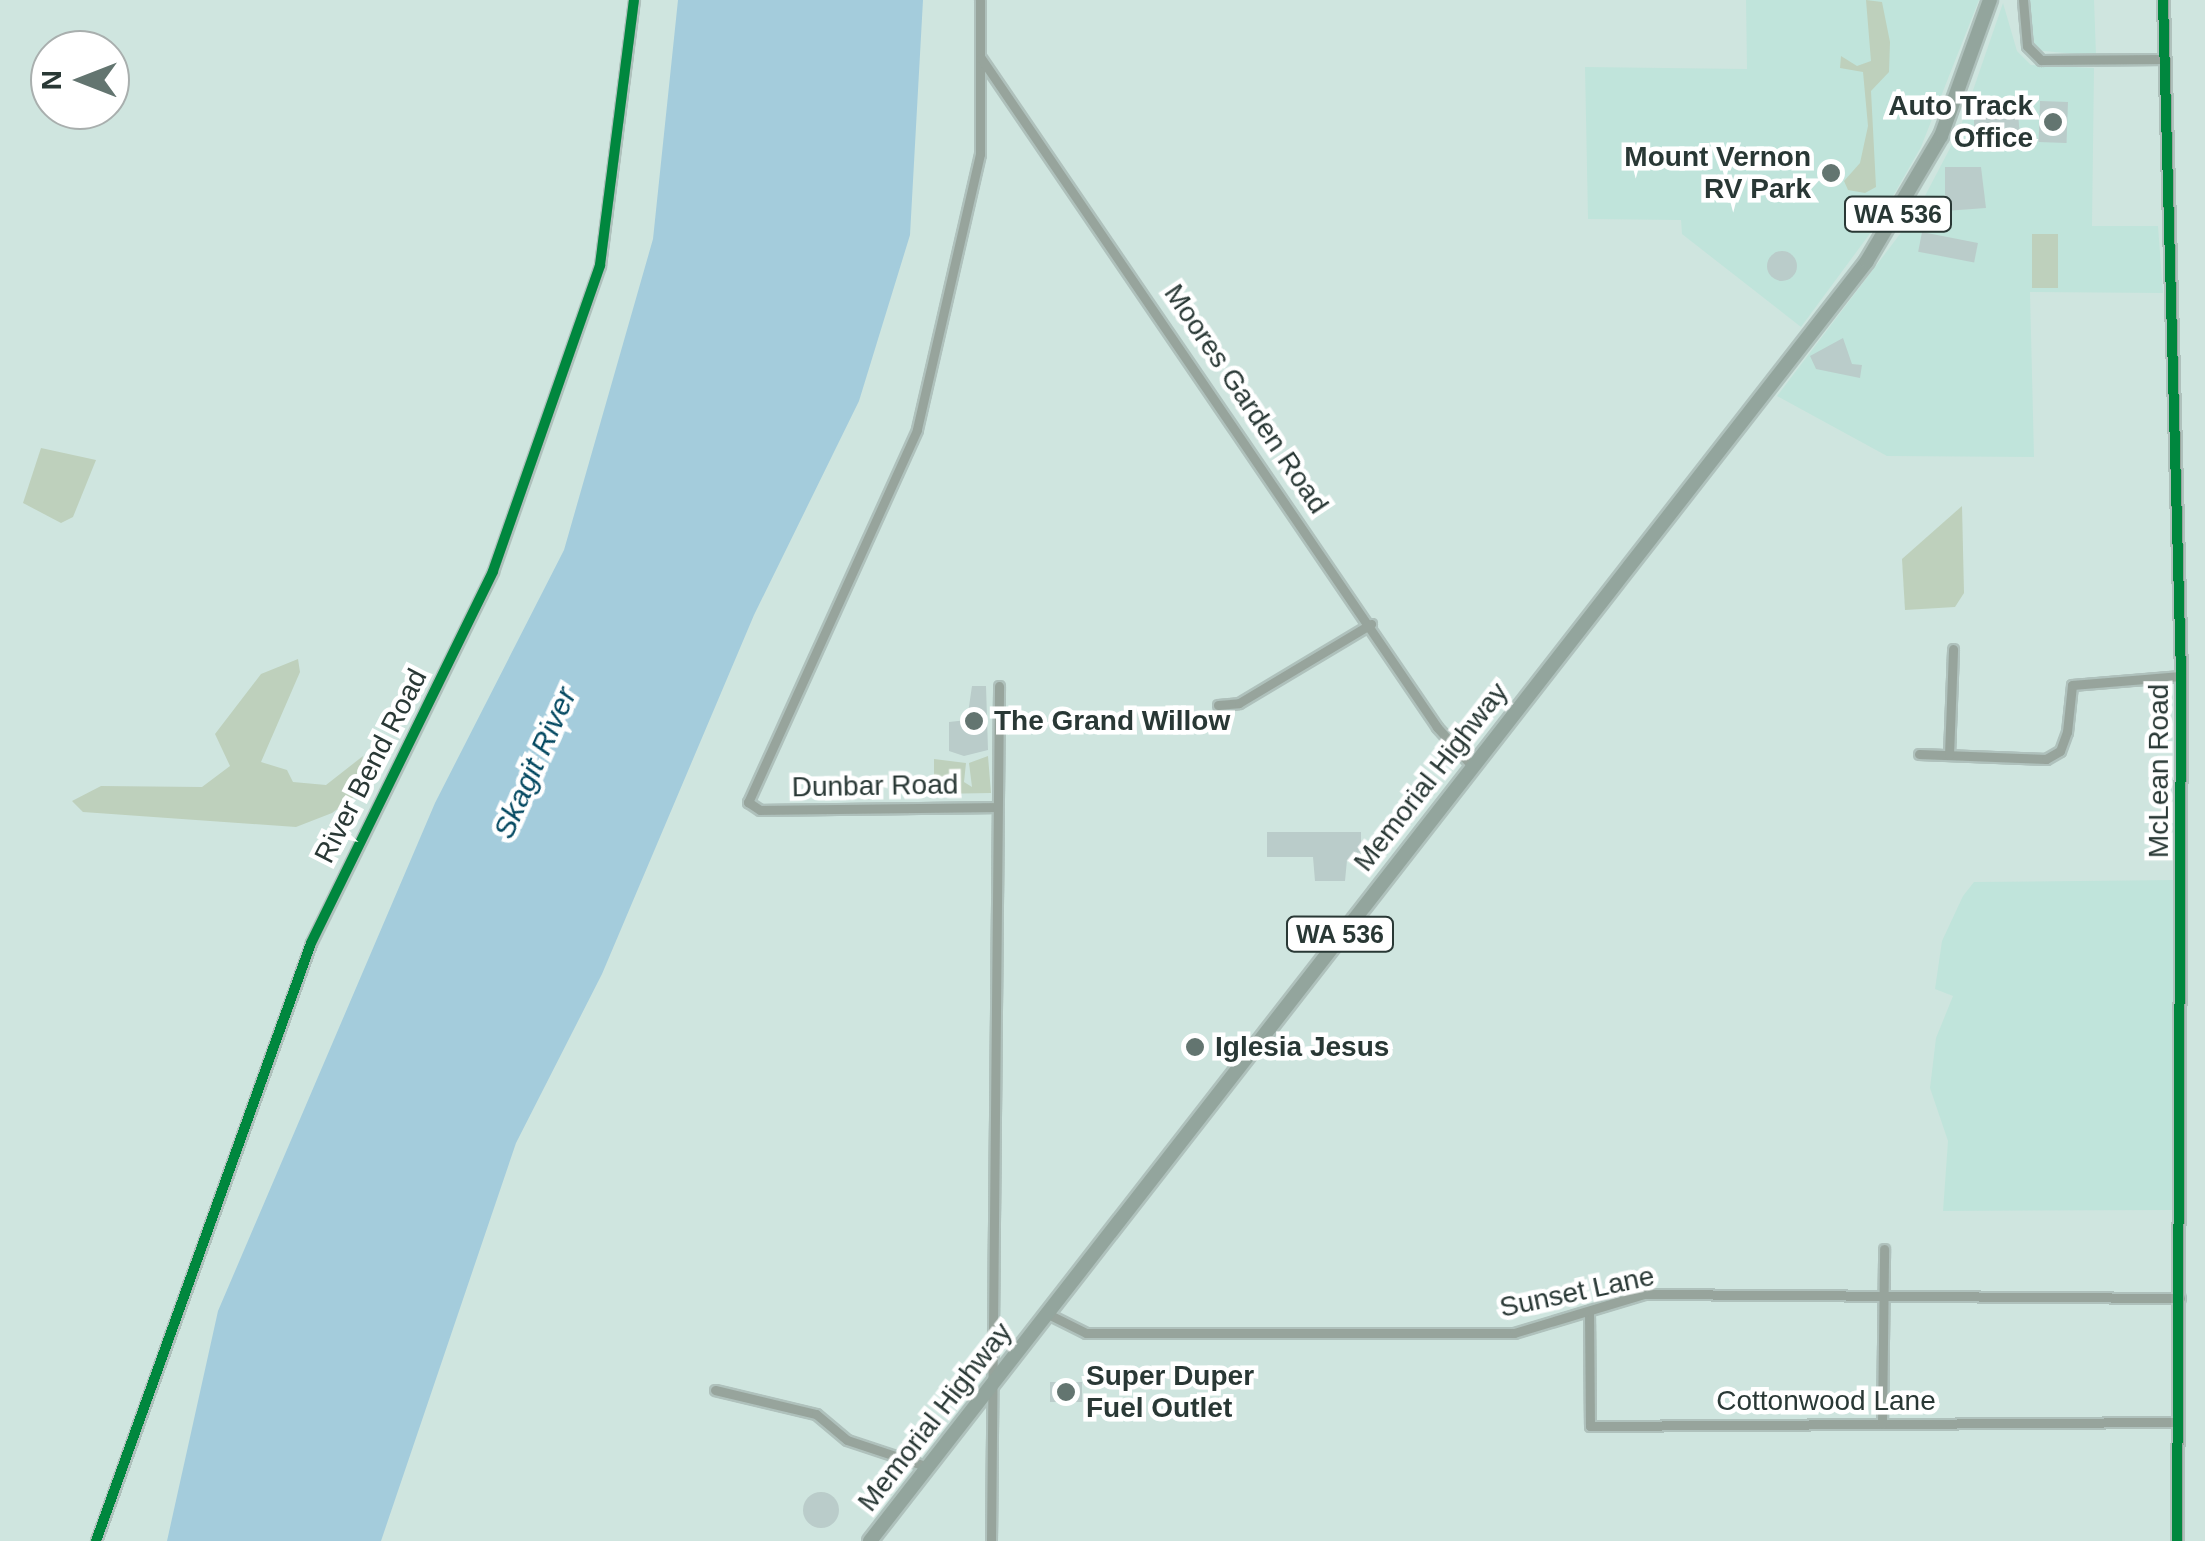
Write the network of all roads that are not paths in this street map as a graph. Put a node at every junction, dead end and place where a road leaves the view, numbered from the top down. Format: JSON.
{"nodes":[{"id":1,"x":634,"y":0,"type":"edge"},
{"id":2,"x":980,"y":0,"type":"edge"},
{"id":3,"x":1990,"y":0,"type":"edge"},
{"id":4,"x":2023,"y":0,"type":"edge"},
{"id":5,"x":2163,"y":0,"type":"edge"},
{"id":6,"x":981,"y":58,"type":"junction"},
{"id":7,"x":2165,"y":59,"type":"junction"},
{"id":8,"x":1371,"y":624,"type":"junction"},
{"id":9,"x":1953,"y":649,"type":"dead end"},
{"id":10,"x":2181,"y":676,"type":"junction"},
{"id":11,"x":1000,"y":686,"type":"dead end"},
{"id":12,"x":1218,"y":705,"type":"dead end"},
{"id":13,"x":1919,"y":754,"type":"dead end"},
{"id":14,"x":1949,"y":755,"type":"junction"},
{"id":15,"x":1472,"y":766,"type":"junction"},
{"id":16,"x":997,"y":806,"type":"junction"},
{"id":17,"x":1884,"y":1248,"type":"dead end"},
{"id":18,"x":1884,"y":1297,"type":"junction"},
{"id":19,"x":2180,"y":1298,"type":"junction"},
{"id":20,"x":1589,"y":1312,"type":"junction"},
{"id":21,"x":1048,"y":1314,"type":"junction"},
{"id":22,"x":992,"y":1384,"type":"junction"},
{"id":23,"x":714,"y":1390,"type":"dead end"},
{"id":24,"x":2176,"y":1422,"type":"junction"},
{"id":25,"x":1882,"y":1424,"type":"junction"},
{"id":26,"x":928,"y":1468,"type":"junction"},
{"id":27,"x":96,"y":1541,"type":"edge"},
{"id":28,"x":870,"y":1541,"type":"edge"},
{"id":29,"x":991,"y":1541,"type":"edge"},
{"id":30,"x":2177,"y":1541,"type":"edge"}],
"edges":[{"from":1,"to":27,"type":"street","name":"River Bend Road"},
{"from":2,"to":6,"type":"street","name":"Dunbar Road"},
{"from":3,"to":15,"type":"main road","name":"Memorial Highway","number":"WA 536"},
{"from":4,"to":7,"type":"street"},
{"from":5,"to":7,"type":"street","name":"McLean Road"},
{"from":6,"to":8,"type":"street","name":"Moores Garden Road"},
{"from":6,"to":16,"type":"street","name":"Dunbar Road"},
{"from":7,"to":10,"type":"street","name":"McLean Road"},
{"from":8,"to":12,"type":"street"},
{"from":8,"to":15,"type":"street","name":"Moores Garden Road"},
{"from":9,"to":14,"type":"street"},
{"from":10,"to":14,"type":"street"},
{"from":10,"to":19,"type":"street","name":"McLean Road"},
{"from":11,"to":16,"type":"street"},
{"from":13,"to":14,"type":"street"},
{"from":15,"to":21,"type":"main road","name":"Memorial Highway","number":"WA 536"},
{"from":16,"to":22,"type":"street","name":"Dunbar Road"},
{"from":17,"to":18,"type":"street"},
{"from":18,"to":19,"type":"street","name":"Sunset Lane"},
{"from":18,"to":20,"type":"street","name":"Sunset Lane"},
{"from":18,"to":25,"type":"street"},
{"from":19,"to":24,"type":"street","name":"McLean Road"},
{"from":20,"to":21,"type":"street","name":"Sunset Lane"},
{"from":20,"to":25,"type":"street","name":"Cottonwood Lane"},
{"from":21,"to":22,"type":"main road","name":"Memorial Highway","number":"WA 536"},
{"from":22,"to":26,"type":"main road","name":"Memorial Highway","number":"WA 536"},
{"from":22,"to":29,"type":"street","name":"Dunbar Road"},
{"from":23,"to":26,"type":"street"},
{"from":24,"to":25,"type":"street","name":"Cottonwood Lane"},
{"from":24,"to":30,"type":"street","name":"McLean Road"},
{"from":26,"to":28,"type":"main road","name":"Memorial Highway","number":"WA 536"}]}
